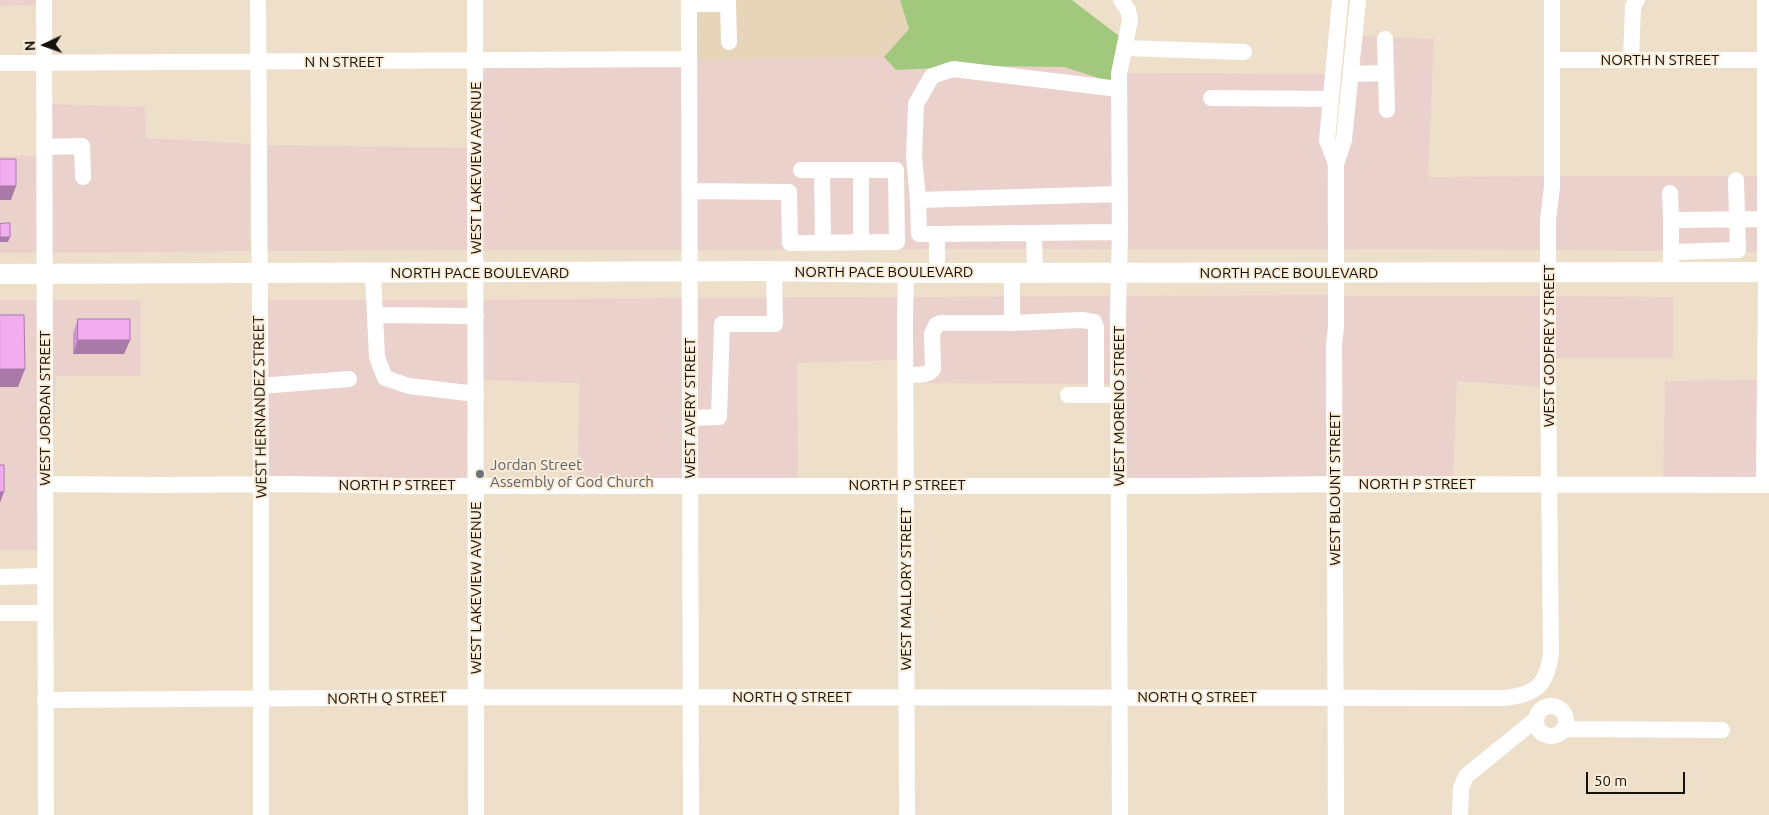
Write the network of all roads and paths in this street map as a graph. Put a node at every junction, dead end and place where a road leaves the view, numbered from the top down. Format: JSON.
{"nodes":[{"id":1,"x":44,"y":0,"type":"edge"},
{"id":2,"x":258,"y":0,"type":"edge"},
{"id":3,"x":475,"y":0,"type":"edge"},
{"id":4,"x":1121,"y":0,"type":"edge"},
{"id":5,"x":1340,"y":0,"type":"edge"},
{"id":6,"x":1358,"y":0,"type":"edge"},
{"id":7,"x":1552,"y":0,"type":"edge"},
{"id":8,"x":1637,"y":0,"type":"edge"},
{"id":9,"x":1765,"y":0,"type":"edge"},
{"id":10,"x":689,"y":2,"type":"edge"},
{"id":11,"x":728,"y":2,"type":"edge"},
{"id":12,"x":1385,"y":38,"type":"dead end"},
{"id":13,"x":729,"y":42,"type":"dead end"},
{"id":14,"x":1124,"y":48,"type":"junction"},
{"id":15,"x":1244,"y":52,"type":"dead end"},
{"id":16,"x":689,"y":59,"type":"junction"},
{"id":17,"x":1552,"y":60,"type":"junction"},
{"id":18,"x":1631,"y":60,"type":"junction"},
{"id":19,"x":1767,"y":60,"type":"edge"},
{"id":20,"x":476,"y":61,"type":"junction"},
{"id":21,"x":44,"y":62,"type":"junction"},
{"id":22,"x":257,"y":62,"type":"junction"},
{"id":23,"x":0,"y":63,"type":"edge"},
{"id":24,"x":1386,"y":73,"type":"junction"},
{"id":25,"x":1351,"y":74,"type":"junction"},
{"id":26,"x":1119,"y":89,"type":"junction"},
{"id":27,"x":1211,"y":98,"type":"dead end"},
{"id":28,"x":1331,"y":100,"type":"junction"},
{"id":29,"x":1387,"y":110,"type":"dead end"},
{"id":30,"x":44,"y":147,"type":"junction"},
{"id":31,"x":1336,"y":164,"type":"junction"},
{"id":32,"x":801,"y":170,"type":"dead end"},
{"id":33,"x":822,"y":170,"type":"junction"},
{"id":34,"x":861,"y":170,"type":"junction"},
{"id":35,"x":83,"y":177,"type":"dead end"},
{"id":36,"x":1736,"y":180,"type":"dead end"},
{"id":37,"x":689,"y":192,"type":"junction"},
{"id":38,"x":1670,"y":193,"type":"dead end"},
{"id":39,"x":1120,"y":194,"type":"junction"},
{"id":40,"x":918,"y":200,"type":"junction"},
{"id":41,"x":1765,"y":219,"type":"junction"},
{"id":42,"x":1671,"y":220,"type":"junction"},
{"id":43,"x":1737,"y":220,"type":"junction"},
{"id":44,"x":1120,"y":232,"type":"junction"},
{"id":45,"x":1034,"y":233,"type":"junction"},
{"id":46,"x":936,"y":234,"type":"junction"},
{"id":47,"x":823,"y":242,"type":"junction"},
{"id":48,"x":861,"y":242,"type":"junction"},
{"id":49,"x":1671,"y":252,"type":"junction"},
{"id":50,"x":774,"y":271,"type":"junction"},
{"id":51,"x":690,"y":272,"type":"junction"},
{"id":52,"x":1671,"y":272,"type":"junction"},
{"id":53,"x":1767,"y":272,"type":"edge"},
{"id":54,"x":906,"y":273,"type":"junction"},
{"id":55,"x":937,"y":273,"type":"junction"},
{"id":56,"x":1012,"y":273,"type":"junction"},
{"id":57,"x":1036,"y":273,"type":"junction"},
{"id":58,"x":1119,"y":273,"type":"junction"},
{"id":59,"x":1336,"y":273,"type":"junction"},
{"id":60,"x":1548,"y":273,"type":"junction"},
{"id":61,"x":0,"y":274,"type":"edge"},
{"id":62,"x":44,"y":274,"type":"junction"},
{"id":63,"x":258,"y":274,"type":"junction"},
{"id":64,"x":373,"y":274,"type":"junction"},
{"id":65,"x":476,"y":274,"type":"junction"},
{"id":66,"x":375,"y":315,"type":"junction"},
{"id":67,"x":476,"y":316,"type":"junction"},
{"id":68,"x":1012,"y":323,"type":"junction"},
{"id":69,"x":905,"y":374,"type":"junction"},
{"id":70,"x":349,"y":379,"type":"dead end"},
{"id":71,"x":260,"y":386,"type":"junction"},
{"id":72,"x":476,"y":394,"type":"junction"},
{"id":73,"x":1068,"y":395,"type":"dead end"},
{"id":74,"x":1096,"y":395,"type":"junction"},
{"id":75,"x":1118,"y":395,"type":"junction"},
{"id":76,"x":690,"y":418,"type":"junction"},
{"id":77,"x":46,"y":484,"type":"junction"},
{"id":78,"x":261,"y":484,"type":"junction"},
{"id":79,"x":1335,"y":484,"type":"junction"},
{"id":80,"x":1550,"y":484,"type":"junction"},
{"id":81,"x":476,"y":485,"type":"junction"},
{"id":82,"x":906,"y":485,"type":"junction"},
{"id":83,"x":1766,"y":485,"type":"edge"},
{"id":84,"x":690,"y":486,"type":"junction"},
{"id":85,"x":1119,"y":486,"type":"junction"},
{"id":86,"x":45,"y":576,"type":"junction"},
{"id":87,"x":0,"y":577,"type":"edge"},
{"id":88,"x":0,"y":613,"type":"edge"},
{"id":89,"x":45,"y":613,"type":"junction"},
{"id":90,"x":1537,"y":688,"type":"junction"},
{"id":91,"x":476,"y":697,"type":"junction"},
{"id":92,"x":690,"y":697,"type":"junction"},
{"id":93,"x":906,"y":697,"type":"junction"},
{"id":94,"x":1119,"y":697,"type":"junction"},
{"id":95,"x":1336,"y":698,"type":"junction"},
{"id":96,"x":261,"y":699,"type":"junction"},
{"id":97,"x":45,"y":700,"type":"junction"},
{"id":98,"x":1539,"y":714,"type":"junction"},
{"id":99,"x":1564,"y":728,"type":"junction"},
{"id":100,"x":1722,"y":730,"type":"dead end"},
{"id":101,"x":46,"y":815,"type":"edge"},
{"id":102,"x":260,"y":815,"type":"edge"},
{"id":103,"x":476,"y":815,"type":"edge"},
{"id":104,"x":691,"y":815,"type":"edge"},
{"id":105,"x":907,"y":815,"type":"edge"},
{"id":106,"x":1120,"y":815,"type":"edge"},
{"id":107,"x":1336,"y":815,"type":"edge"},
{"id":108,"x":1460,"y":815,"type":"edge"}],
"edges":[{"from":1,"to":21,"type":"street","name":"WEST JORDAN STREET"},
{"from":2,"to":22,"type":"street","name":"WEST HERNANDEZ STREET"},
{"from":3,"to":20,"type":"street","name":"WEST LAKEVIEW AVENUE"},
{"from":4,"to":14,"type":"street","name":"WEST MORENO STREET"},
{"from":5,"to":28,"type":"street","name":"WEST BLOUNT STREET"},
{"from":6,"to":25,"type":"street","name":"WEST BLOUNT STREET"},
{"from":7,"to":17,"type":"street","name":"WEST GODFREY STREET"},
{"from":8,"to":18,"type":"street"},
{"from":9,"to":19,"type":"street"},
{"from":10,"to":11,"type":"street"},
{"from":10,"to":16,"type":"street","name":"WEST AVERY STREET"},
{"from":11,"to":13,"type":"street"},
{"from":12,"to":24,"type":"street"},
{"from":14,"to":15,"type":"street"},
{"from":14,"to":26,"type":"street","name":"WEST MORENO STREET"},
{"from":16,"to":20,"type":"street","name":"N N STREET"},
{"from":16,"to":37,"type":"street","name":"WEST AVERY STREET"},
{"from":17,"to":18,"type":"street","name":"NORTH N STREET"},
{"from":17,"to":60,"type":"street","name":"WEST GODFREY STREET"},
{"from":18,"to":19,"type":"street","name":"NORTH N STREET"},
{"from":19,"to":41,"type":"street"},
{"from":20,"to":22,"type":"street","name":"N N STREET"},
{"from":20,"to":65,"type":"street","name":"WEST LAKEVIEW AVENUE"},
{"from":21,"to":22,"type":"street","name":"N N STREET"},
{"from":21,"to":23,"type":"street","name":"N N STREET"},
{"from":21,"to":30,"type":"street","name":"WEST JORDAN STREET"},
{"from":22,"to":63,"type":"street","name":"WEST HERNANDEZ STREET"},
{"from":24,"to":25,"type":"street"},
{"from":24,"to":29,"type":"street"},
{"from":25,"to":31,"type":"street","name":"WEST BLOUNT STREET"},
{"from":26,"to":39,"type":"street","name":"WEST MORENO STREET"},
{"from":26,"to":40,"type":"street"},
{"from":27,"to":28,"type":"street"},
{"from":28,"to":31,"type":"street","name":"WEST BLOUNT STREET"},
{"from":30,"to":35,"type":"street"},
{"from":30,"to":62,"type":"street","name":"WEST JORDAN STREET"},
{"from":31,"to":59,"type":"street","name":"WEST BLOUNT STREET"},
{"from":32,"to":33,"type":"street"},
{"from":33,"to":34,"type":"street"},
{"from":33,"to":47,"type":"street"},
{"from":34,"to":48,"type":"street"},
{"from":34,"to":48,"type":"street"},
{"from":36,"to":43,"type":"street"},
{"from":37,"to":47,"type":"street"},
{"from":37,"to":51,"type":"street","name":"WEST AVERY STREET"},
{"from":38,"to":42,"type":"street"},
{"from":39,"to":40,"type":"street"},
{"from":39,"to":44,"type":"street","name":"WEST MORENO STREET"},
{"from":40,"to":46,"type":"street"},
{"from":41,"to":43,"type":"street"},
{"from":41,"to":53,"type":"street"},
{"from":42,"to":43,"type":"street"},
{"from":42,"to":49,"type":"street"},
{"from":43,"to":49,"type":"street"},
{"from":44,"to":45,"type":"street"},
{"from":44,"to":58,"type":"street","name":"WEST MORENO STREET"},
{"from":45,"to":46,"type":"street"},
{"from":45,"to":57,"type":"street"},
{"from":46,"to":55,"type":"street"},
{"from":47,"to":48,"type":"street"},
{"from":49,"to":52,"type":"street"},
{"from":50,"to":51,"type":"main road","name":"NORTH PACE BOULEVARD"},
{"from":50,"to":54,"type":"main road","name":"NORTH PACE BOULEVARD"},
{"from":50,"to":76,"type":"street"},
{"from":51,"to":65,"type":"main road","name":"NORTH PACE BOULEVARD"},
{"from":51,"to":76,"type":"street","name":"WEST AVERY STREET"},
{"from":52,"to":53,"type":"main road","name":"NORTH PACE BOULEVARD"},
{"from":52,"to":60,"type":"main road","name":"NORTH PACE BOULEVARD"},
{"from":53,"to":83,"type":"street"},
{"from":54,"to":55,"type":"main road","name":"NORTH PACE BOULEVARD"},
{"from":54,"to":69,"type":"street","name":"WEST MALLORY STREET"},
{"from":55,"to":56,"type":"main road","name":"NORTH PACE BOULEVARD"},
{"from":56,"to":57,"type":"main road","name":"NORTH PACE BOULEVARD"},
{"from":56,"to":68,"type":"street"},
{"from":57,"to":58,"type":"main road","name":"NORTH PACE BOULEVARD"},
{"from":58,"to":59,"type":"main road","name":"NORTH PACE BOULEVARD"},
{"from":58,"to":75,"type":"street","name":"WEST MORENO STREET"},
{"from":59,"to":60,"type":"main road","name":"NORTH PACE BOULEVARD"},
{"from":59,"to":79,"type":"street","name":"WEST BLOUNT STREET"},
{"from":60,"to":80,"type":"street","name":"WEST GODFREY STREET"},
{"from":61,"to":62,"type":"main road","name":"NORTH PACE BOULEVARD"},
{"from":62,"to":63,"type":"main road","name":"NORTH PACE BOULEVARD"},
{"from":62,"to":77,"type":"street","name":"WEST JORDAN STREET"},
{"from":63,"to":64,"type":"main road","name":"NORTH PACE BOULEVARD"},
{"from":63,"to":71,"type":"street","name":"WEST HERNANDEZ STREET"},
{"from":64,"to":65,"type":"main road","name":"NORTH PACE BOULEVARD"},
{"from":64,"to":66,"type":"street"},
{"from":65,"to":67,"type":"street","name":"WEST LAKEVIEW AVENUE"},
{"from":66,"to":67,"type":"street"},
{"from":66,"to":72,"type":"street"},
{"from":67,"to":72,"type":"street","name":"WEST LAKEVIEW AVENUE"},
{"from":68,"to":69,"type":"street"},
{"from":68,"to":74,"type":"street"},
{"from":69,"to":82,"type":"street","name":"WEST MALLORY STREET"},
{"from":70,"to":71,"type":"street"},
{"from":71,"to":78,"type":"street","name":"WEST HERNANDEZ STREET"},
{"from":72,"to":81,"type":"street","name":"WEST LAKEVIEW AVENUE"},
{"from":73,"to":74,"type":"street"},
{"from":74,"to":75,"type":"street"},
{"from":75,"to":85,"type":"street","name":"WEST MORENO STREET"},
{"from":76,"to":84,"type":"street","name":"WEST AVERY STREET"},
{"from":77,"to":78,"type":"street","name":"NORTH P STREET"},
{"from":77,"to":86,"type":"street","name":"WEST JORDAN STREET"},
{"from":78,"to":81,"type":"street","name":"NORTH P STREET"},
{"from":78,"to":96,"type":"street","name":"WEST HERNANDEZ STREET"},
{"from":79,"to":80,"type":"street","name":"NORTH P STREET"},
{"from":79,"to":85,"type":"street","name":"NORTH P STREET"},
{"from":79,"to":95,"type":"street","name":"WEST BLOUNT STREET"},
{"from":80,"to":83,"type":"street","name":"NORTH P STREET"},
{"from":80,"to":90,"type":"street","name":"WEST GODFREY STREET"},
{"from":81,"to":84,"type":"street","name":"NORTH P STREET"},
{"from":81,"to":91,"type":"street","name":"WEST LAKEVIEW AVENUE"},
{"from":82,"to":84,"type":"street","name":"NORTH P STREET"},
{"from":82,"to":85,"type":"street","name":"NORTH P STREET"},
{"from":82,"to":93,"type":"street","name":"WEST MALLORY STREET"},
{"from":84,"to":92,"type":"street","name":"WEST AVERY STREET"},
{"from":85,"to":94,"type":"street","name":"WEST MORENO STREET"},
{"from":86,"to":87,"type":"street"},
{"from":86,"to":89,"type":"street","name":"WEST JORDAN STREET"},
{"from":88,"to":89,"type":"street"},
{"from":89,"to":97,"type":"street","name":"WEST JORDAN STREET"},
{"from":90,"to":95,"type":"street","name":"NORTH Q STREET"},
{"from":90,"to":98,"type":"street"},
{"from":91,"to":92,"type":"street","name":"NORTH Q STREET"},
{"from":91,"to":96,"type":"street","name":"NORTH Q STREET"},
{"from":91,"to":103,"type":"street","name":"WEST LAKEVIEW AVENUE"},
{"from":92,"to":93,"type":"street","name":"NORTH Q STREET"},
{"from":92,"to":104,"type":"street","name":"WEST AVERY STREET"},
{"from":93,"to":94,"type":"street","name":"NORTH Q STREET"},
{"from":93,"to":105,"type":"street","name":"WEST MALLORY STREET"},
{"from":94,"to":95,"type":"street","name":"NORTH Q STREET"},
{"from":94,"to":106,"type":"street","name":"WEST MORENO STREET"},
{"from":95,"to":107,"type":"street","name":"WEST BLOUNT STREET"},
{"from":96,"to":97,"type":"street","name":"NORTH Q STREET"},
{"from":96,"to":102,"type":"street","name":"WEST HERNANDEZ STREET"},
{"from":97,"to":101,"type":"street","name":"WEST JORDAN STREET"},
{"from":98,"to":99,"type":"street"},
{"from":98,"to":99,"type":"street"},
{"from":98,"to":108,"type":"street"},
{"from":99,"to":100,"type":"street"}]}
